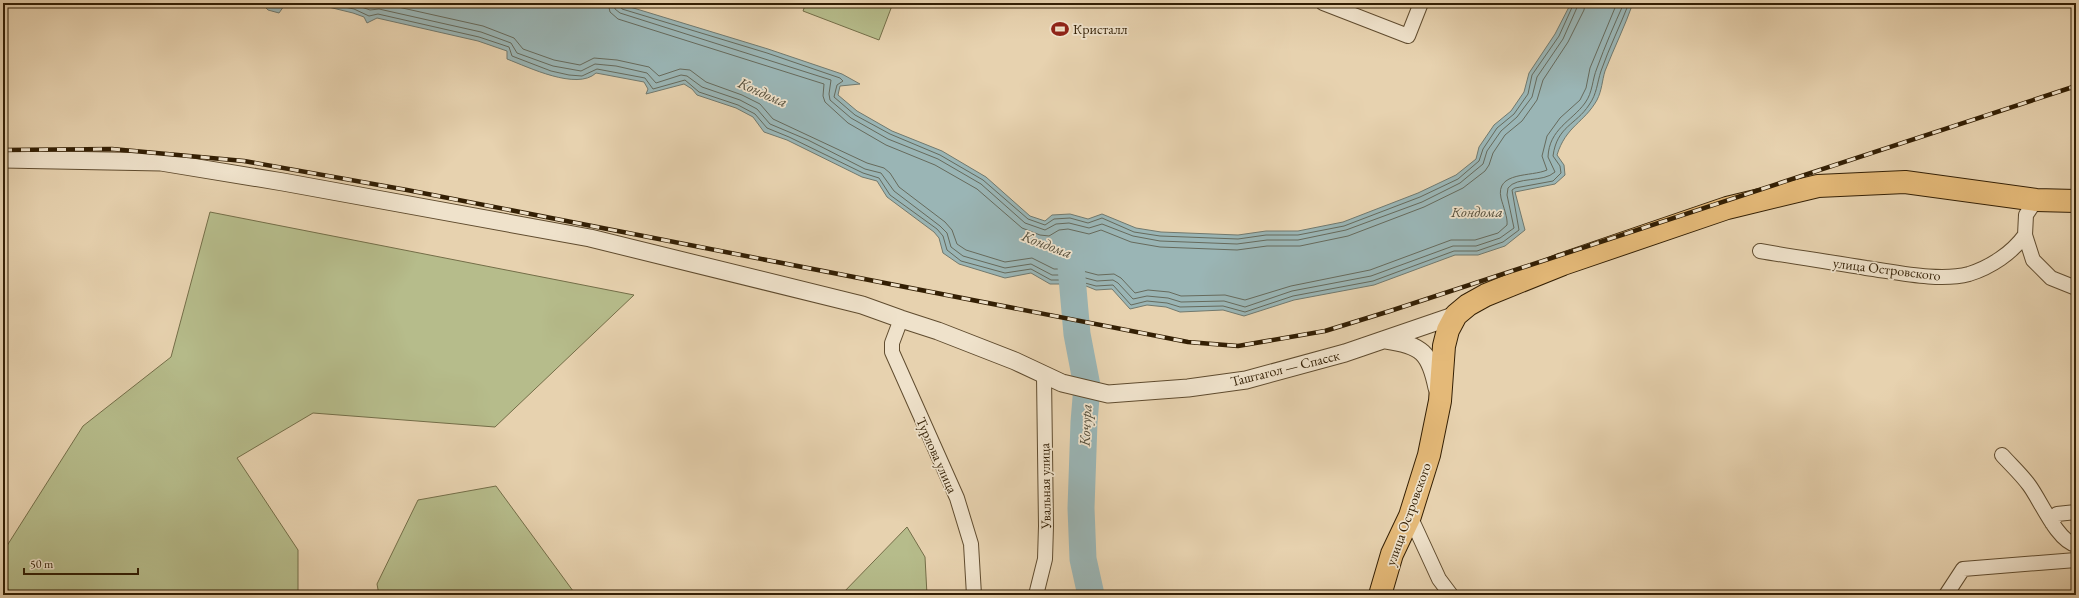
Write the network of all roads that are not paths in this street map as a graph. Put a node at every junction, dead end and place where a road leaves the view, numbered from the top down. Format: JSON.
{"nodes":[{"id":1,"x":1323,"y":3,"type":"edge"},
{"id":2,"x":1421,"y":3,"type":"edge"},
{"id":3,"x":3,"y":159,"type":"edge"},
{"id":4,"x":2036,"y":200,"type":"junction"},
{"id":5,"x":2076,"y":201,"type":"edge"},
{"id":6,"x":2025,"y":235,"type":"junction"},
{"id":7,"x":1760,"y":251,"type":"dead end"},
{"id":8,"x":2076,"y":288,"type":"edge"},
{"id":9,"x":1456,"y":315,"type":"junction"},
{"id":10,"x":901,"y":320,"type":"junction"},
{"id":11,"x":1384,"y":340,"type":"junction"},
{"id":12,"x":1044,"y":376,"type":"junction"},
{"id":13,"x":1440,"y":401,"type":"junction"},
{"id":14,"x":2002,"y":455,"type":"dead end"},
{"id":15,"x":2076,"y":512,"type":"edge"},
{"id":16,"x":1410,"y":516,"type":"junction"},
{"id":17,"x":2052,"y":523,"type":"junction"},
{"id":18,"x":2076,"y":545,"type":"edge"},
{"id":19,"x":2076,"y":560,"type":"edge"},
{"id":20,"x":974,"y":595,"type":"edge"},
{"id":21,"x":1036,"y":595,"type":"edge"},
{"id":22,"x":1380,"y":595,"type":"edge"},
{"id":23,"x":1450,"y":595,"type":"edge"},
{"id":24,"x":1946,"y":595,"type":"edge"}],
"edges":[{"from":1,"to":2,"type":"street"},
{"from":3,"to":10,"type":"street","name":"Таштагол — Спасск"},
{"from":4,"to":5,"type":"main road"},
{"from":4,"to":6,"type":"street"},
{"from":4,"to":9,"type":"main road"},
{"from":6,"to":7,"type":"street","name":"улица Островского"},
{"from":6,"to":8,"type":"street"},
{"from":9,"to":11,"type":"street","name":"Таштагол — Спасск"},
{"from":9,"to":13,"type":"main road","name":"улица Островского"},
{"from":10,"to":12,"type":"street","name":"Таштагол — Спасск"},
{"from":10,"to":20,"type":"street","name":"Турлова улица"},
{"from":11,"to":12,"type":"street","name":"Таштагол — Спасск"},
{"from":11,"to":13,"type":"street"},
{"from":12,"to":21,"type":"street","name":"Увальная улица"},
{"from":13,"to":16,"type":"main road","name":"улица Островского"},
{"from":14,"to":17,"type":"street"},
{"from":15,"to":17,"type":"street"},
{"from":16,"to":22,"type":"main road","name":"улица Островского"},
{"from":16,"to":23,"type":"street"},
{"from":17,"to":18,"type":"street"},
{"from":19,"to":24,"type":"street"}]}
